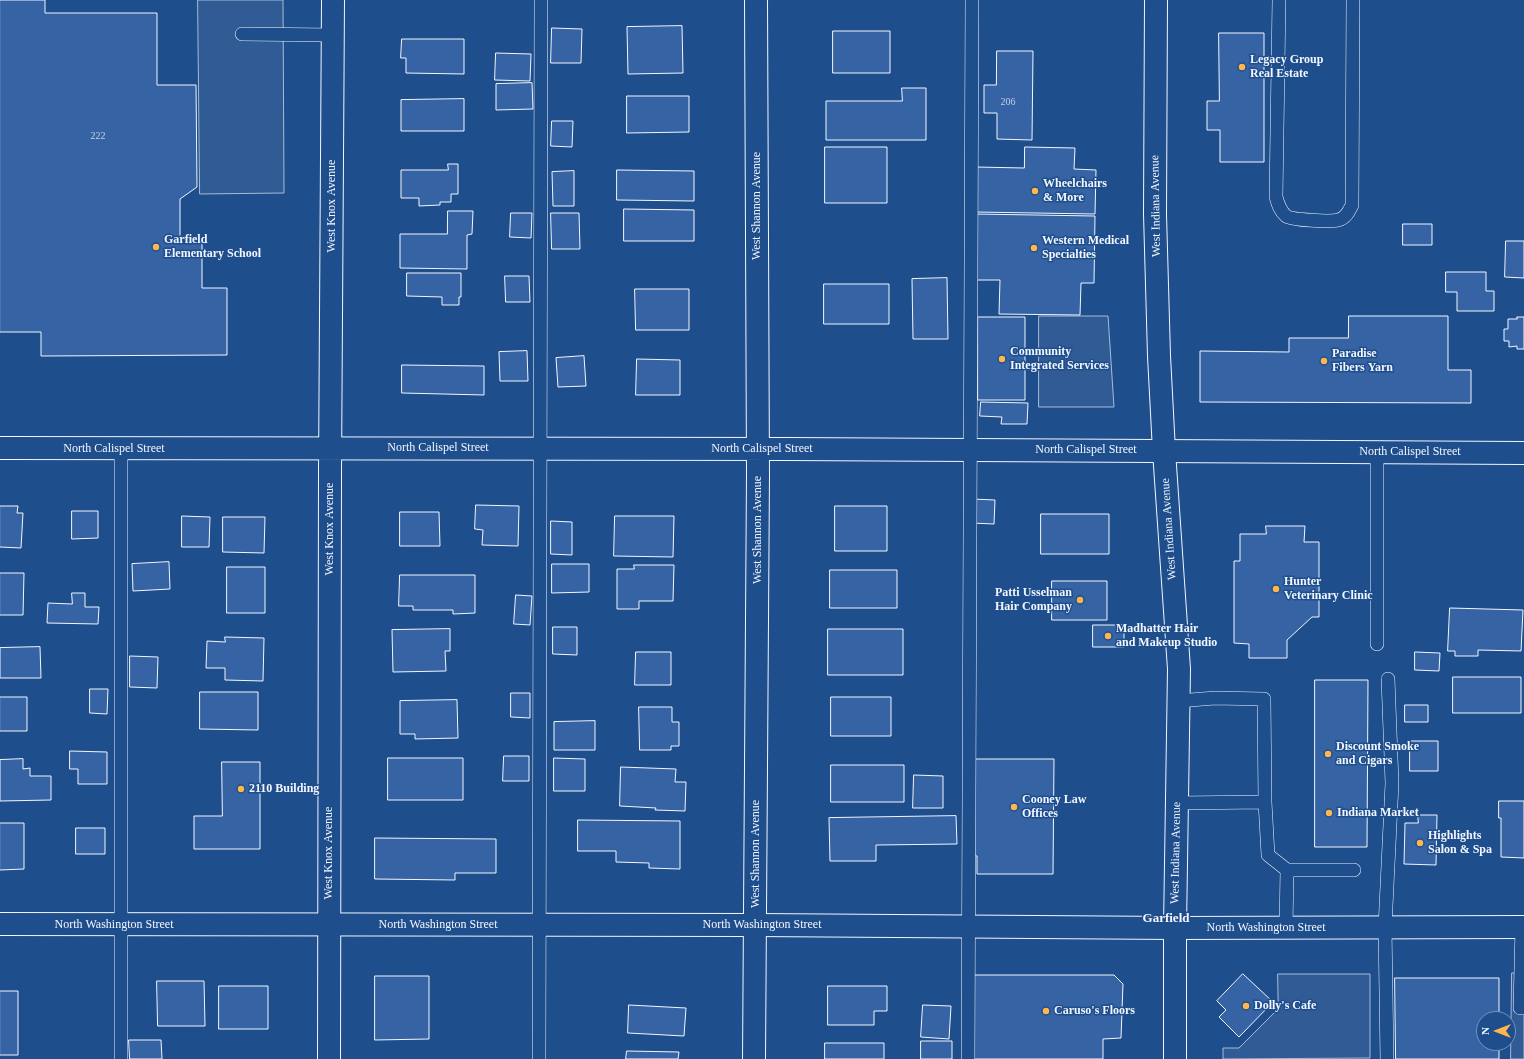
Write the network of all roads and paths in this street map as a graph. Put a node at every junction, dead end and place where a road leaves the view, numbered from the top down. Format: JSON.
{"nodes":[{"id":1,"x":333,"y":0,"type":"edge"},
{"id":2,"x":541,"y":0,"type":"edge"},
{"id":3,"x":756,"y":0,"type":"edge"},
{"id":4,"x":972,"y":0,"type":"edge"},
{"id":5,"x":1156,"y":0,"type":"edge"},
{"id":6,"x":1279,"y":0,"type":"edge"},
{"id":7,"x":1353,"y":0,"type":"edge"},
{"id":8,"x":242,"y":34,"type":"dead end"},
{"id":9,"x":333,"y":36,"type":"junction"},
{"id":10,"x":0,"y":448,"type":"edge"},
{"id":11,"x":330,"y":448,"type":"junction"},
{"id":12,"x":121,"y":449,"type":"junction"},
{"id":13,"x":540,"y":449,"type":"junction"},
{"id":14,"x":758,"y":449,"type":"junction"},
{"id":15,"x":970,"y":450,"type":"junction"},
{"id":16,"x":1164,"y":450,"type":"junction"},
{"id":17,"x":1377,"y":452,"type":"junction"},
{"id":18,"x":1524,"y":453,"type":"edge"},
{"id":19,"x":1377,"y":644,"type":"dead end"},
{"id":20,"x":1388,"y":679,"type":"dead end"},
{"id":21,"x":1178,"y":701,"type":"junction"},
{"id":22,"x":1265,"y":802,"type":"junction"},
{"id":23,"x":1177,"y":803,"type":"junction"},
{"id":24,"x":1287,"y":870,"type":"junction"},
{"id":25,"x":1354,"y":870,"type":"dead end"},
{"id":26,"x":0,"y":924,"type":"edge"},
{"id":27,"x":121,"y":925,"type":"junction"},
{"id":28,"x":328,"y":925,"type":"junction"},
{"id":29,"x":540,"y":925,"type":"junction"},
{"id":30,"x":756,"y":925,"type":"junction"},
{"id":31,"x":969,"y":926,"type":"junction"},
{"id":32,"x":1286,"y":927,"type":"junction"},
{"id":33,"x":1385,"y":927,"type":"junction"},
{"id":34,"x":1523,"y":927,"type":"edge"},
{"id":35,"x":1175,"y":928,"type":"junction"},
{"id":36,"x":1524,"y":1008,"type":"edge"},
{"id":37,"x":121,"y":1059,"type":"edge"},
{"id":38,"x":329,"y":1059,"type":"edge"},
{"id":39,"x":539,"y":1059,"type":"edge"},
{"id":40,"x":754,"y":1059,"type":"edge"},
{"id":41,"x":968,"y":1059,"type":"edge"},
{"id":42,"x":1175,"y":1059,"type":"edge"},
{"id":43,"x":1387,"y":1059,"type":"edge"}],
"edges":[{"from":1,"to":9,"type":"street","name":"West Knox Avenue"},
{"from":2,"to":13,"type":"lane"},
{"from":3,"to":14,"type":"street","name":"West Shannon Avenue"},
{"from":4,"to":15,"type":"lane"},
{"from":5,"to":16,"type":"street","name":"West Indiana Avenue"},
{"from":6,"to":7,"type":"lane"},
{"from":8,"to":9,"type":"lane"},
{"from":9,"to":11,"type":"street","name":"West Knox Avenue"},
{"from":10,"to":12,"type":"street","name":"North Calispel Street"},
{"from":11,"to":12,"type":"street","name":"North Calispel Street"},
{"from":11,"to":13,"type":"street","name":"North Calispel Street"},
{"from":11,"to":28,"type":"street","name":"West Knox Avenue"},
{"from":12,"to":27,"type":"lane"},
{"from":13,"to":14,"type":"street","name":"North Calispel Street"},
{"from":13,"to":29,"type":"lane"},
{"from":14,"to":15,"type":"street","name":"North Calispel Street"},
{"from":14,"to":30,"type":"street","name":"West Shannon Avenue"},
{"from":15,"to":16,"type":"street","name":"North Calispel Street"},
{"from":15,"to":31,"type":"lane"},
{"from":16,"to":17,"type":"street","name":"North Calispel Street"},
{"from":16,"to":21,"type":"street","name":"West Indiana Avenue"},
{"from":17,"to":18,"type":"street","name":"North Calispel Street"},
{"from":17,"to":19,"type":"lane"},
{"from":20,"to":33,"type":"lane"},
{"from":21,"to":22,"type":"lane"},
{"from":21,"to":23,"type":"street","name":"West Indiana Avenue"},
{"from":22,"to":23,"type":"lane"},
{"from":22,"to":24,"type":"lane"},
{"from":23,"to":35,"type":"street","name":"West Indiana Avenue"},
{"from":24,"to":25,"type":"lane"},
{"from":24,"to":32,"type":"lane"},
{"from":26,"to":27,"type":"street","name":"North Washington Street"},
{"from":27,"to":28,"type":"street","name":"North Washington Street"},
{"from":27,"to":37,"type":"lane"},
{"from":28,"to":29,"type":"street","name":"North Washington Street"},
{"from":28,"to":38,"type":"street","name":"West Knox Avenue"},
{"from":29,"to":30,"type":"street","name":"North Washington Street"},
{"from":29,"to":39,"type":"lane"},
{"from":30,"to":31,"type":"street","name":"North Washington Street"},
{"from":30,"to":40,"type":"street","name":"West Shannon Avenue"},
{"from":31,"to":35,"type":"street","name":"North Washington Street"},
{"from":31,"to":41,"type":"lane"},
{"from":32,"to":33,"type":"street","name":"North Washington Street"},
{"from":32,"to":35,"type":"street","name":"North Washington Street"},
{"from":33,"to":34,"type":"street","name":"North Washington Street"},
{"from":33,"to":43,"type":"lane"},
{"from":34,"to":36,"type":"lane"},
{"from":35,"to":42,"type":"street","name":"West Indiana Avenue"}]}
